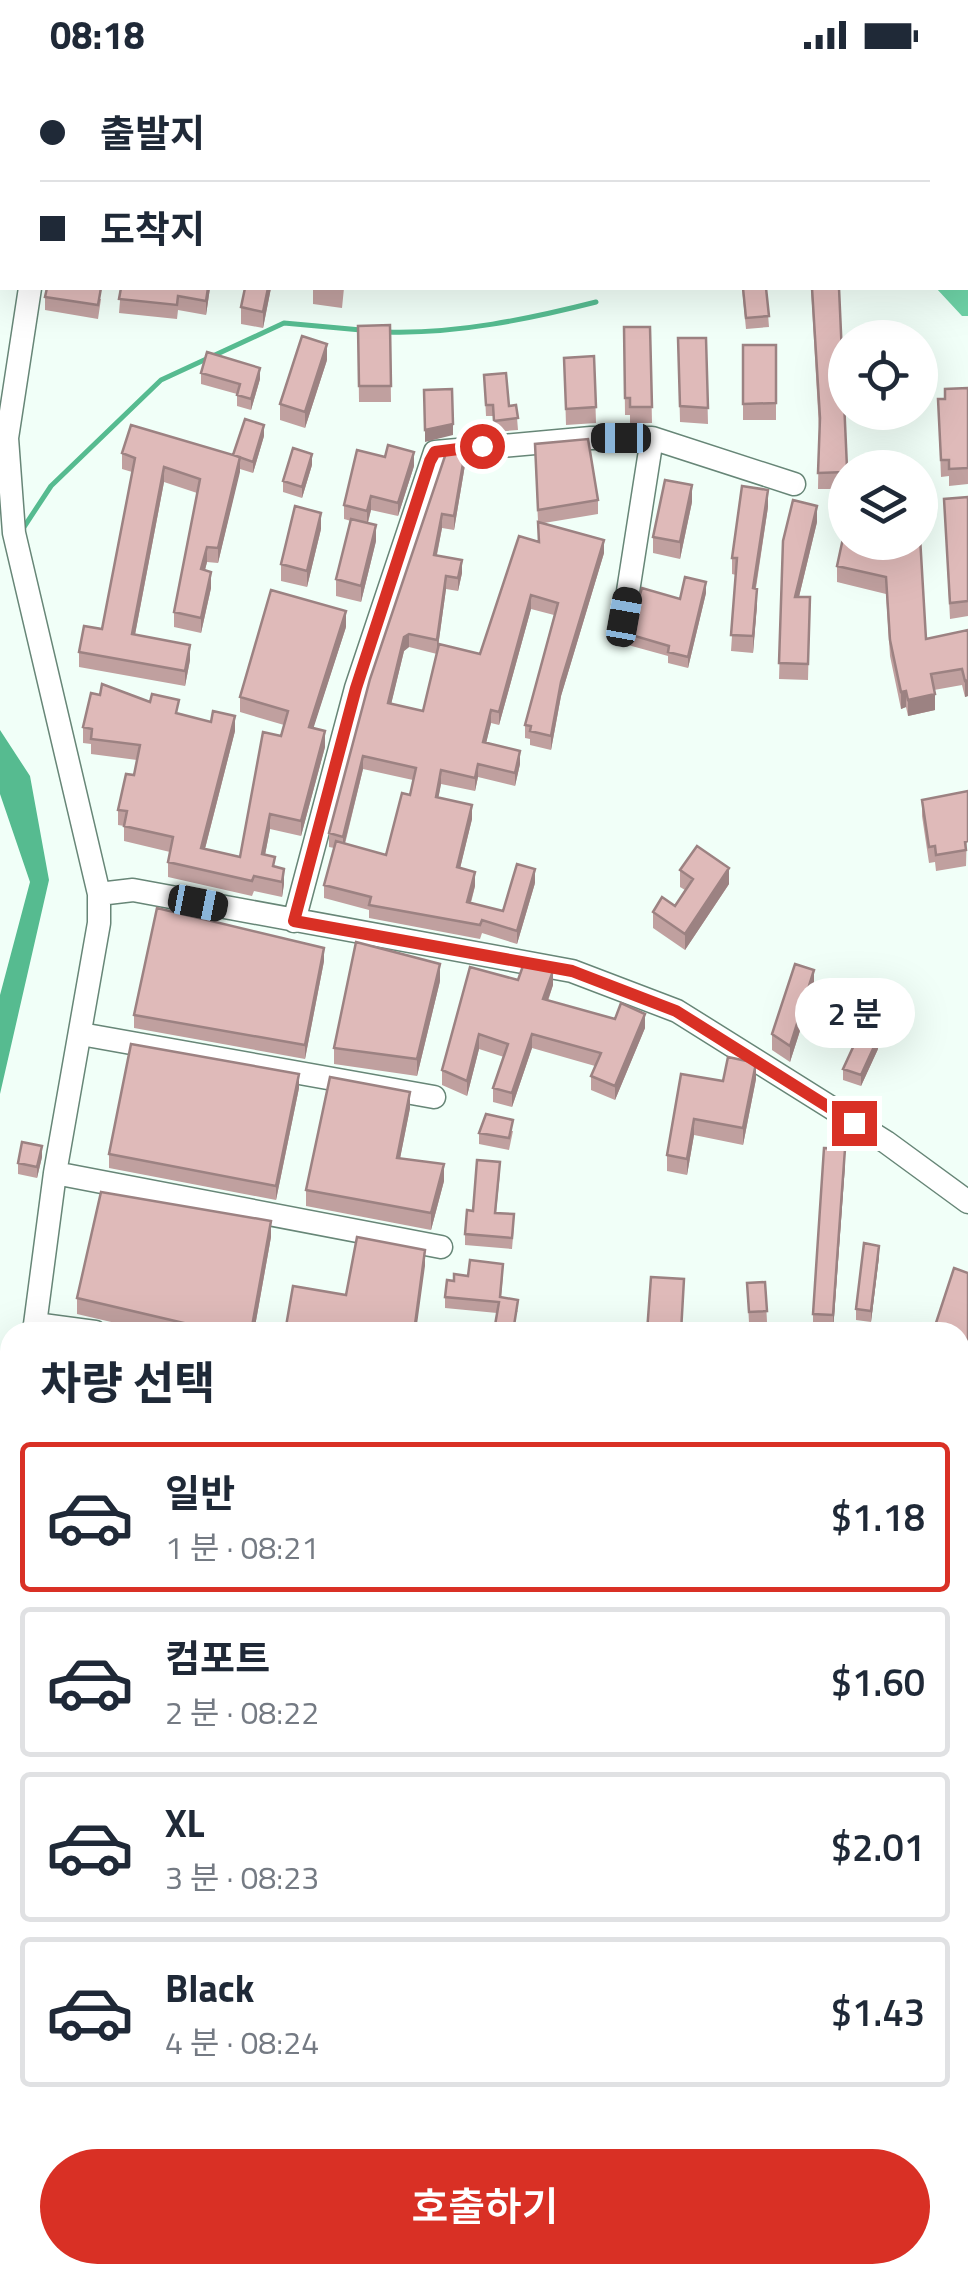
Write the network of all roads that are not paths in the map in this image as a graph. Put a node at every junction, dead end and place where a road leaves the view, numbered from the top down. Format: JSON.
{"nodes":[{"id":1,"x":30,"y":290,"type":"edge"},
{"id":2,"x":652,"y":438,"type":"junction"},
{"id":3,"x":3,"y":460,"type":"edge"},
{"id":4,"x":794,"y":484,"type":"dead end"},
{"id":5,"x":624,"y":617,"type":"dead end"},
{"id":6,"x":100,"y":894,"type":"junction"},
{"id":7,"x":294,"y":921,"type":"junction"},
{"id":8,"x":81,"y":1034,"type":"junction"},
{"id":9,"x":434,"y":1097,"type":"dead end"},
{"id":10,"x":55,"y":1173,"type":"junction"},
{"id":11,"x":968,"y":1202,"type":"edge"},
{"id":12,"x":441,"y":1247,"type":"dead end"},
{"id":13,"x":35,"y":1322,"type":"edge"}],
"edges":[{"from":1,"to":3,"type":"street"},
{"from":2,"to":4,"type":"street"},
{"from":2,"to":5,"type":"street"},
{"from":2,"to":7,"type":"street"},
{"from":3,"to":6,"type":"street"},
{"from":6,"to":7,"type":"street"},
{"from":6,"to":8,"type":"street"},
{"from":7,"to":11,"type":"street"},
{"from":8,"to":9,"type":"street"},
{"from":8,"to":10,"type":"street"},
{"from":10,"to":12,"type":"street"},
{"from":10,"to":13,"type":"street"}]}
